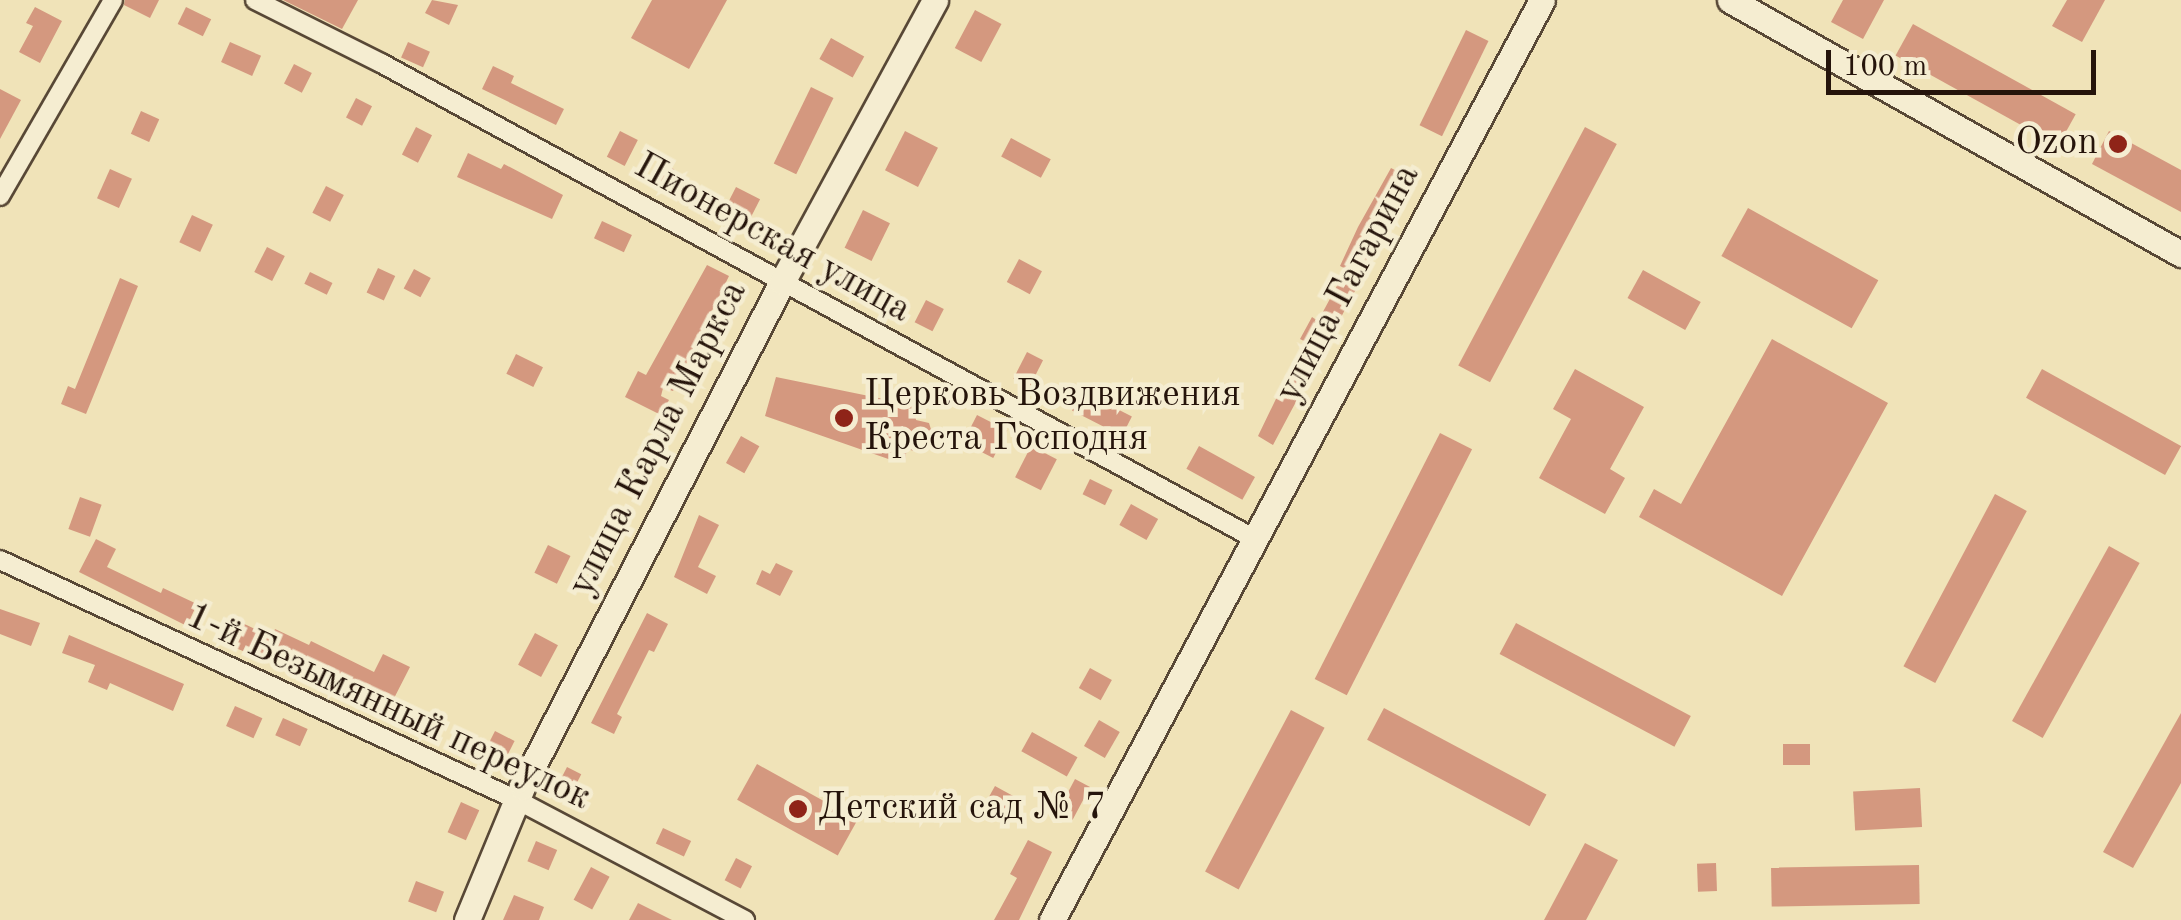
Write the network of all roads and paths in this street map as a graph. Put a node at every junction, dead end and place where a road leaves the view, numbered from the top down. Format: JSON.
{"nodes":[{"id":1,"x":114,"y":0,"type":"edge"},
{"id":2,"x":256,"y":0,"type":"edge"},
{"id":3,"x":935,"y":0,"type":"edge"},
{"id":4,"x":1542,"y":0,"type":"edge"},
{"id":5,"x":1730,"y":0,"type":"edge"},
{"id":6,"x":0,"y":196,"type":"edge"},
{"id":7,"x":2181,"y":254,"type":"edge"},
{"id":8,"x":782,"y":282,"type":"junction"},
{"id":9,"x":1255,"y":539,"type":"junction"},
{"id":10,"x":0,"y":560,"type":"edge"},
{"id":11,"x":517,"y":800,"type":"junction"},
{"id":12,"x":467,"y":920,"type":"edge"},
{"id":13,"x":745,"y":920,"type":"edge"},
{"id":14,"x":1052,"y":920,"type":"edge"}],
"edges":[{"from":1,"to":6,"type":"street"},
{"from":2,"to":8,"type":"street","name":"Пионерская улица"},
{"from":3,"to":8,"type":"main road","name":"улица Карла Маркса"},
{"from":4,"to":9,"type":"main road","name":"улица Гагарина"},
{"from":5,"to":7,"type":"main road"},
{"from":8,"to":9,"type":"street","name":"Пионерская улица"},
{"from":8,"to":11,"type":"main road","name":"улица Карла Маркса"},
{"from":9,"to":14,"type":"main road","name":"улица Гагарина"},
{"from":10,"to":11,"type":"street","name":"1-й Безымянный переулок"},
{"from":11,"to":12,"type":"main road","name":"улица Карла Маркса"},
{"from":11,"to":13,"type":"street","name":"1-й Безымянный переулок"}]}
